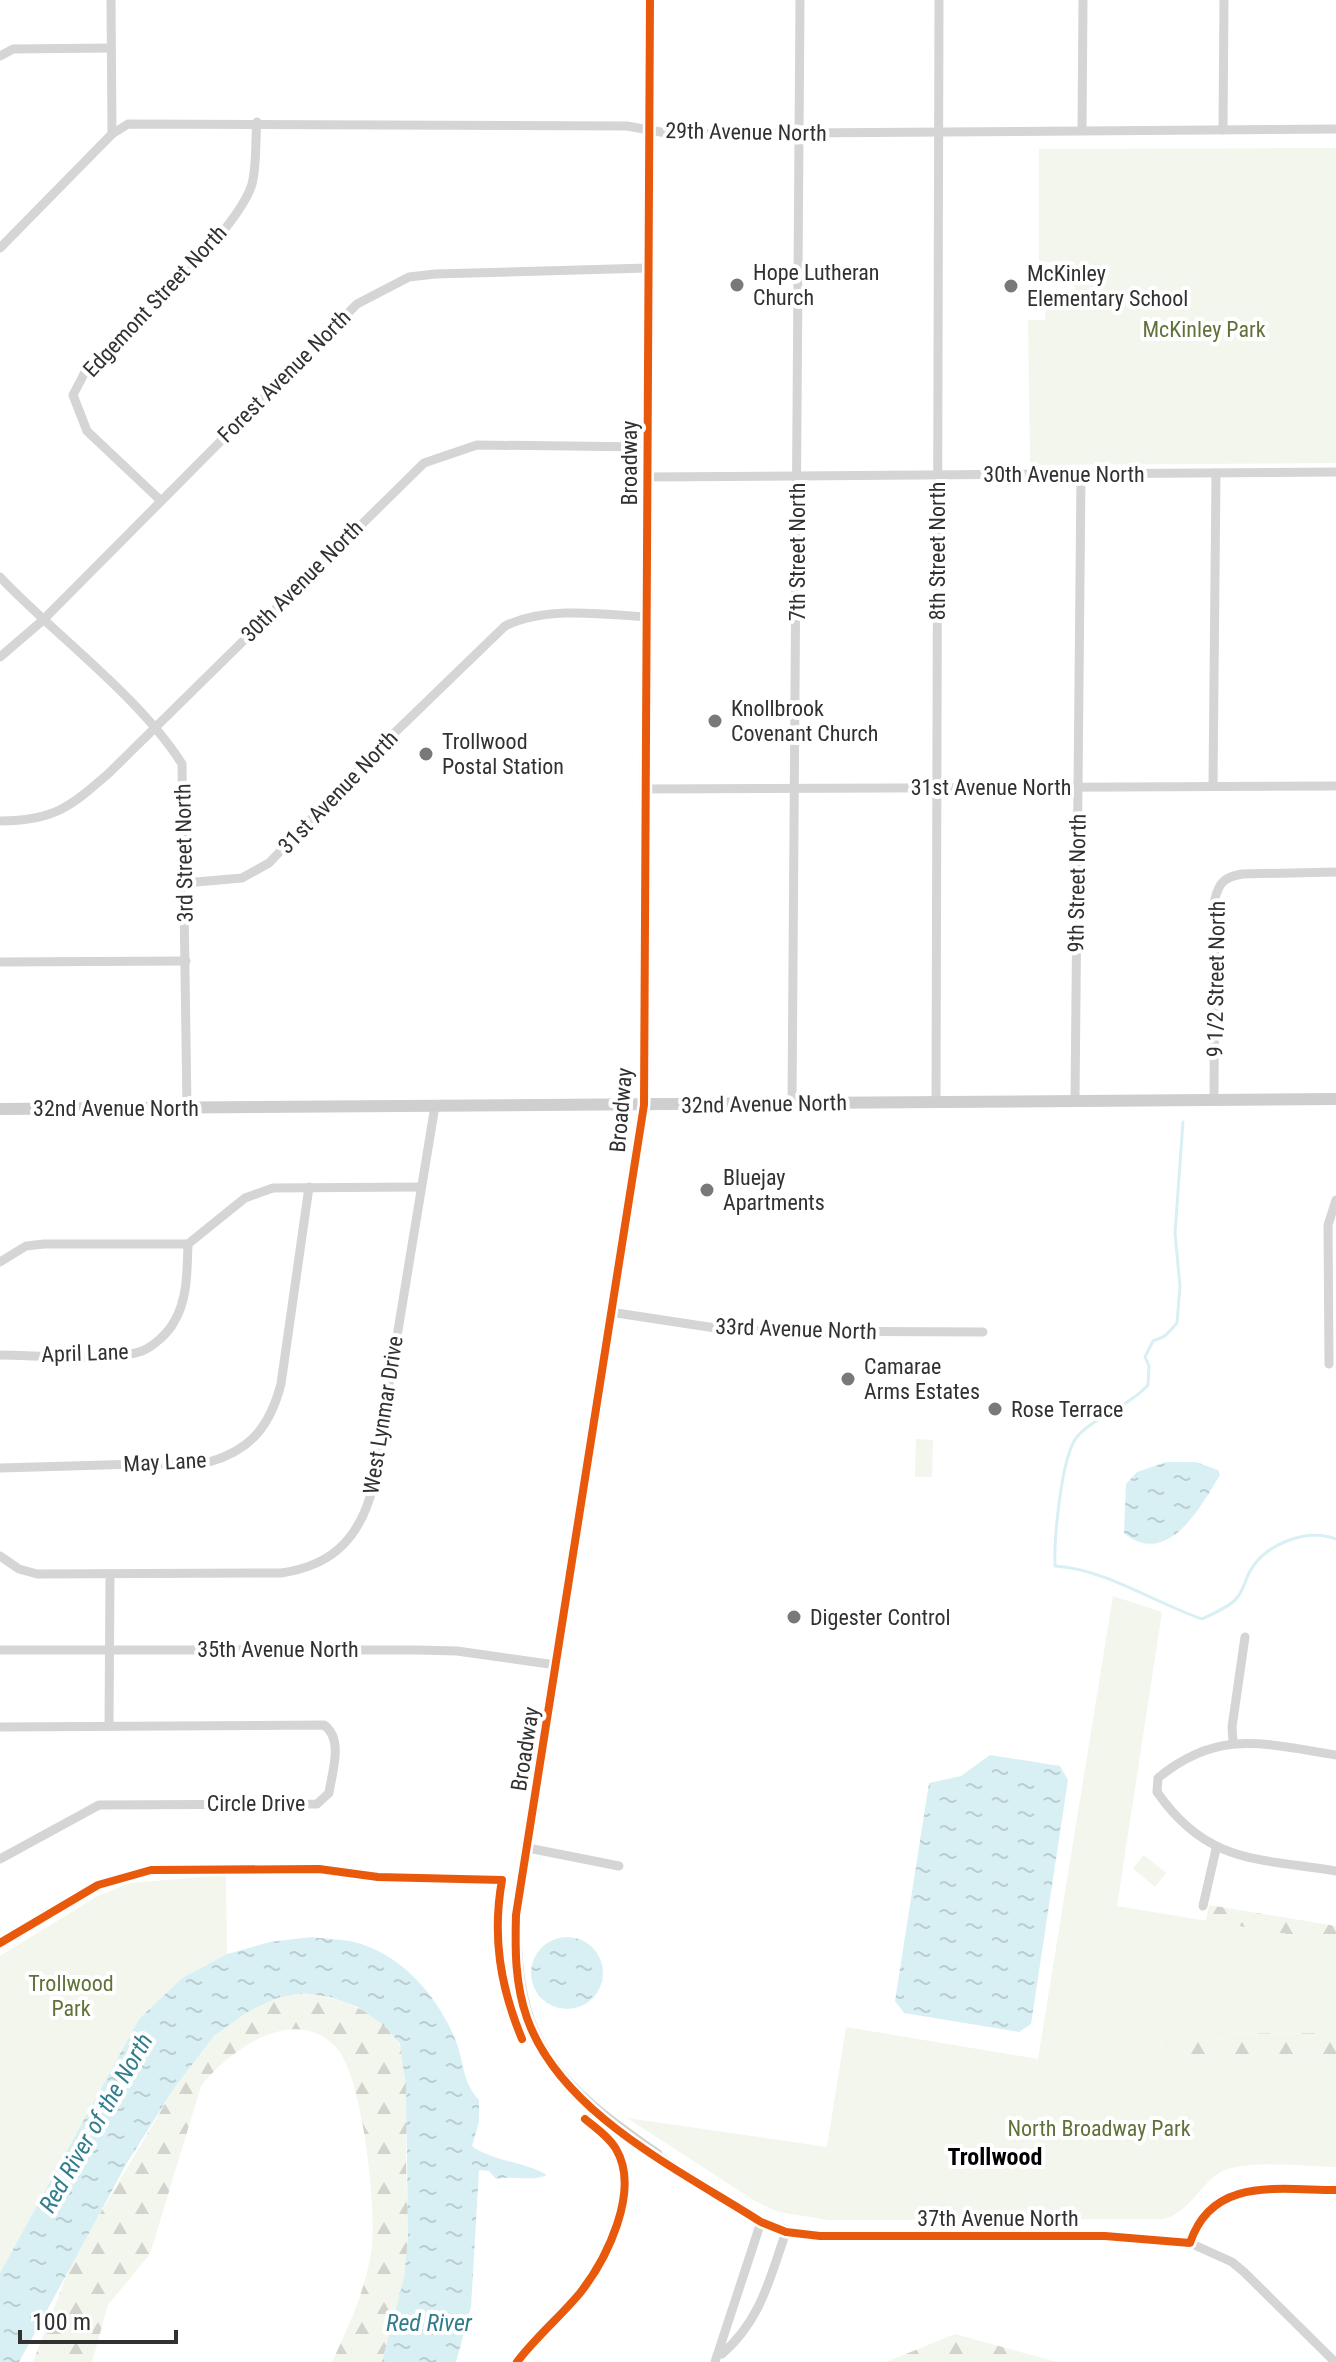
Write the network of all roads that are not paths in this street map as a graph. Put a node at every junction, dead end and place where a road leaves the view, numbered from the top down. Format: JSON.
{"nodes":[{"id":1,"x":111,"y":0,"type":"edge"},
{"id":2,"x":650,"y":0,"type":"edge"},
{"id":3,"x":800,"y":0,"type":"edge"},
{"id":4,"x":939,"y":0,"type":"edge"},
{"id":5,"x":1083,"y":0,"type":"edge"},
{"id":6,"x":1224,"y":0,"type":"edge"},
{"id":7,"x":111,"y":48,"type":"junction"},
{"id":8,"x":0,"y":56,"type":"edge"},
{"id":9,"x":257,"y":122,"type":"junction"},
{"id":10,"x":1336,"y":129,"type":"edge"},
{"id":11,"x":651,"y":130,"type":"junction"},
{"id":12,"x":1082,"y":130,"type":"junction"},
{"id":13,"x":1223,"y":130,"type":"junction"},
{"id":14,"x":940,"y":132,"type":"junction"},
{"id":15,"x":112,"y":134,"type":"junction"},
{"id":16,"x":799,"y":134,"type":"junction"},
{"id":17,"x":0,"y":248,"type":"edge"},
{"id":18,"x":648,"y":268,"type":"junction"},
{"id":19,"x":647,"y":447,"type":"junction"},
{"id":20,"x":1336,"y":472,"type":"edge"},
{"id":21,"x":1216,"y":473,"type":"junction"},
{"id":22,"x":936,"y":474,"type":"junction"},
{"id":23,"x":1081,"y":474,"type":"junction"},
{"id":24,"x":797,"y":476,"type":"junction"},
{"id":25,"x":647,"y":477,"type":"junction"},
{"id":26,"x":159,"y":499,"type":"junction"},
{"id":27,"x":0,"y":577,"type":"edge"},
{"id":28,"x":646,"y":617,"type":"junction"},
{"id":29,"x":42,"y":621,"type":"junction"},
{"id":30,"x":0,"y":657,"type":"edge"},
{"id":31,"x":154,"y":729,"type":"junction"},
{"id":32,"x":1213,"y":785,"type":"junction"},
{"id":33,"x":1336,"y":786,"type":"edge"},
{"id":34,"x":938,"y":787,"type":"junction"},
{"id":35,"x":1078,"y":787,"type":"junction"},
{"id":36,"x":796,"y":788,"type":"junction"},
{"id":37,"x":645,"y":789,"type":"junction"},
{"id":38,"x":0,"y":821,"type":"edge"},
{"id":39,"x":1336,"y":872,"type":"edge"},
{"id":40,"x":185,"y":883,"type":"junction"},
{"id":41,"x":186,"y":961,"type":"junction"},
{"id":42,"x":0,"y":962,"type":"edge"},
{"id":43,"x":1336,"y":1099,"type":"edge"},
{"id":44,"x":1214,"y":1100,"type":"junction"},
{"id":45,"x":1075,"y":1101,"type":"junction"},
{"id":46,"x":936,"y":1102,"type":"junction"},
{"id":47,"x":792,"y":1103,"type":"junction"},
{"id":48,"x":644,"y":1105,"type":"junction"},
{"id":49,"x":435,"y":1106,"type":"junction"},
{"id":50,"x":187,"y":1108,"type":"junction"},
{"id":51,"x":0,"y":1109,"type":"edge"},
{"id":52,"x":309,"y":1187,"type":"junction"},
{"id":53,"x":419,"y":1187,"type":"junction"},
{"id":54,"x":1336,"y":1200,"type":"edge"},
{"id":55,"x":188,"y":1244,"type":"junction"},
{"id":56,"x":0,"y":1262,"type":"edge"},
{"id":57,"x":610,"y":1312,"type":"junction"},
{"id":58,"x":983,"y":1332,"type":"dead end"},
{"id":59,"x":0,"y":1355,"type":"edge"},
{"id":60,"x":1329,"y":1364,"type":"dead end"},
{"id":61,"x":0,"y":1468,"type":"edge"},
{"id":62,"x":0,"y":1556,"type":"edge"},
{"id":63,"x":110,"y":1574,"type":"junction"},
{"id":64,"x":1245,"y":1637,"type":"dead end"},
{"id":65,"x":0,"y":1650,"type":"edge"},
{"id":66,"x":109,"y":1650,"type":"junction"},
{"id":67,"x":556,"y":1665,"type":"junction"},
{"id":68,"x":109,"y":1726,"type":"junction"},
{"id":69,"x":0,"y":1727,"type":"edge"},
{"id":70,"x":1233,"y":1742,"type":"junction"},
{"id":71,"x":1336,"y":1755,"type":"edge"},
{"id":72,"x":528,"y":1848,"type":"junction"},
{"id":73,"x":1216,"y":1849,"type":"junction"},
{"id":74,"x":0,"y":1859,"type":"edge"},
{"id":75,"x":619,"y":1866,"type":"dead end"},
{"id":76,"x":1336,"y":1871,"type":"edge"},
{"id":77,"x":1203,"y":1906,"type":"dead end"},
{"id":78,"x":50,"y":1911,"type":"dead end"},
{"id":79,"x":0,"y":1943,"type":"edge"},
{"id":80,"x":657,"y":2155,"type":"joint"},
{"id":81,"x":1336,"y":2190,"type":"edge"},
{"id":82,"x":761,"y":2222,"type":"junction"},
{"id":83,"x":786,"y":2232,"type":"junction"},
{"id":84,"x":1190,"y":2243,"type":"junction"},
{"id":85,"x":717,"y":2359,"type":"edge"},
{"id":86,"x":1335,"y":2362,"type":"edge"}],
"edges":[{"from":1,"to":7,"type":"street"},
{"from":2,"to":11,"type":"street","name":"Broadway"},
{"from":3,"to":16,"type":"street","name":"7th Street North"},
{"from":4,"to":14,"type":"street","name":"8th Street North"},
{"from":5,"to":12,"type":"street"},
{"from":6,"to":13,"type":"street"},
{"from":7,"to":8,"type":"street"},
{"from":7,"to":15,"type":"street"},
{"from":9,"to":11,"type":"street","name":"29th Avenue North"},
{"from":9,"to":15,"type":"street","name":"29th Avenue North"},
{"from":9,"to":26,"type":"street","name":"Edgemont Street North"},
{"from":10,"to":13,"type":"street","name":"29th Avenue North"},
{"from":11,"to":16,"type":"street","name":"29th Avenue North"},
{"from":11,"to":18,"type":"street","name":"Broadway"},
{"from":12,"to":13,"type":"street","name":"29th Avenue North"},
{"from":12,"to":14,"type":"street","name":"29th Avenue North"},
{"from":14,"to":16,"type":"street","name":"29th Avenue North"},
{"from":14,"to":22,"type":"street","name":"8th Street North"},
{"from":15,"to":17,"type":"street"},
{"from":16,"to":24,"type":"street","name":"7th Street North"},
{"from":18,"to":19,"type":"street","name":"Broadway"},
{"from":18,"to":26,"type":"street","name":"Forest Avenue North"},
{"from":19,"to":25,"type":"street","name":"Broadway"},
{"from":19,"to":31,"type":"street","name":"30th Avenue North"},
{"from":20,"to":21,"type":"street","name":"30th Avenue North"},
{"from":21,"to":23,"type":"street","name":"30th Avenue North"},
{"from":21,"to":32,"type":"street"},
{"from":22,"to":23,"type":"street","name":"30th Avenue North"},
{"from":22,"to":24,"type":"street","name":"30th Avenue North"},
{"from":22,"to":34,"type":"street","name":"8th Street North"},
{"from":23,"to":35,"type":"street","name":"9th Street North"},
{"from":24,"to":25,"type":"street","name":"30th Avenue North"},
{"from":24,"to":36,"type":"street","name":"7th Street North"},
{"from":25,"to":28,"type":"street","name":"Broadway"},
{"from":26,"to":29,"type":"street","name":"Forest Avenue North"},
{"from":27,"to":29,"type":"street","name":"3rd Street North"},
{"from":28,"to":37,"type":"street","name":"Broadway"},
{"from":28,"to":40,"type":"street","name":"31st Avenue North"},
{"from":29,"to":30,"type":"street","name":"Forest Avenue North"},
{"from":29,"to":31,"type":"street","name":"3rd Street North"},
{"from":31,"to":38,"type":"street","name":"30th Avenue North"},
{"from":31,"to":40,"type":"street","name":"3rd Street North"},
{"from":32,"to":33,"type":"street","name":"31st Avenue North"},
{"from":32,"to":35,"type":"street","name":"31st Avenue North"},
{"from":34,"to":35,"type":"street","name":"31st Avenue North"},
{"from":34,"to":36,"type":"street","name":"31st Avenue North"},
{"from":34,"to":46,"type":"street","name":"8th Street North"},
{"from":35,"to":45,"type":"street","name":"9th Street North"},
{"from":36,"to":37,"type":"street","name":"31st Avenue North"},
{"from":36,"to":47,"type":"street","name":"7th Street North"},
{"from":37,"to":48,"type":"street","name":"Broadway"},
{"from":39,"to":44,"type":"street","name":"9 1/2 Street North"},
{"from":40,"to":41,"type":"street","name":"3rd Street North"},
{"from":41,"to":42,"type":"street"},
{"from":41,"to":50,"type":"street","name":"3rd Street North"},
{"from":43,"to":44,"type":"street","name":"32nd Avenue North"},
{"from":44,"to":45,"type":"street","name":"32nd Avenue North"},
{"from":45,"to":46,"type":"street","name":"32nd Avenue North"},
{"from":46,"to":47,"type":"street","name":"32nd Avenue North"},
{"from":47,"to":48,"type":"street","name":"32nd Avenue North"},
{"from":48,"to":49,"type":"street","name":"32nd Avenue North"},
{"from":48,"to":57,"type":"street","name":"Broadway"},
{"from":49,"to":50,"type":"street","name":"32nd Avenue North"},
{"from":49,"to":53,"type":"street","name":"West Lynmar Drive"},
{"from":50,"to":51,"type":"street","name":"32nd Avenue North"},
{"from":52,"to":53,"type":"street"},
{"from":52,"to":55,"type":"street"},
{"from":52,"to":61,"type":"street","name":"May Lane"},
{"from":53,"to":63,"type":"street","name":"West Lynmar Drive"},
{"from":54,"to":60,"type":"street"},
{"from":55,"to":56,"type":"street"},
{"from":55,"to":59,"type":"street","name":"April Lane"},
{"from":57,"to":58,"type":"street","name":"33rd Avenue North"},
{"from":57,"to":67,"type":"street","name":"Broadway"},
{"from":62,"to":63,"type":"street","name":"West Lynmar Drive"},
{"from":63,"to":66,"type":"street"},
{"from":64,"to":70,"type":"street"},
{"from":65,"to":66,"type":"street","name":"35th Avenue North"},
{"from":66,"to":67,"type":"street","name":"35th Avenue North"},
{"from":66,"to":68,"type":"street"},
{"from":67,"to":72,"type":"street","name":"Broadway"},
{"from":68,"to":69,"type":"street","name":"Circle Drive"},
{"from":68,"to":74,"type":"street","name":"Circle Drive"},
{"from":70,"to":71,"type":"street"},
{"from":70,"to":73,"type":"street"},
{"from":72,"to":75,"type":"street"},
{"from":72,"to":80,"type":"street","name":"Broadway"},
{"from":73,"to":76,"type":"street"},
{"from":73,"to":77,"type":"street"},
{"from":78,"to":79,"type":"street"},
{"from":80,"to":82,"type":"street","name":"37th Avenue North"},
{"from":81,"to":84,"type":"street"},
{"from":82,"to":83,"type":"street","name":"37th Avenue North"},
{"from":82,"to":85,"type":"street"},
{"from":83,"to":84,"type":"street","name":"37th Avenue North"},
{"from":83,"to":85,"type":"street"},
{"from":84,"to":86,"type":"street","name":"37th Avenue North"}]}
